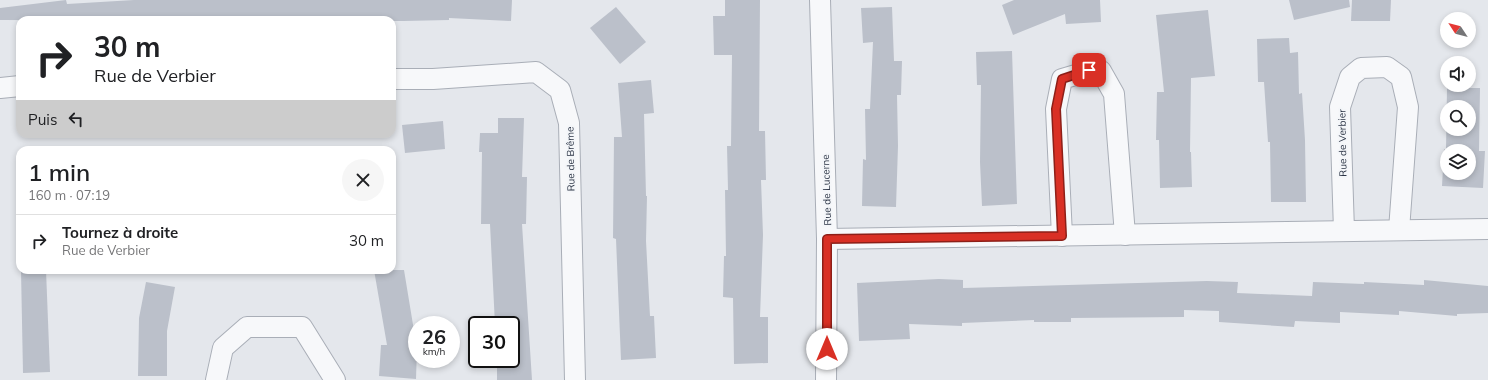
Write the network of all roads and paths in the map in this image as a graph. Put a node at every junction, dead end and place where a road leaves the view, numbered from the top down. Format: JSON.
{"nodes":[{"id":1,"x":820,"y":0,"type":"edge"},
{"id":2,"x":396,"y":79,"type":"edge"},
{"id":3,"x":16,"y":86,"type":"edge"},
{"id":4,"x":0,"y":88,"type":"edge"},
{"id":5,"x":1488,"y":229,"type":"edge"},
{"id":6,"x":1399,"y":230,"type":"junction"},
{"id":7,"x":1344,"y":231,"type":"junction"},
{"id":8,"x":1125,"y":235,"type":"junction"},
{"id":9,"x":1062,"y":236,"type":"junction"},
{"id":10,"x":827,"y":239,"type":"junction"},
{"id":11,"x":216,"y":380,"type":"edge"},
{"id":12,"x":335,"y":380,"type":"edge"},
{"id":13,"x":575,"y":380,"type":"edge"},
{"id":14,"x":826,"y":380,"type":"edge"}],
"edges":[{"from":1,"to":10,"type":"street","name":"Rue de Lucerne"},
{"from":2,"to":13,"type":"street","name":"Rue de Brême"},
{"from":3,"to":4,"type":"street"},
{"from":5,"to":6,"type":"street"},
{"from":6,"to":7,"type":"street"},
{"from":6,"to":7,"type":"street","name":"Rue de Verbier"},
{"from":7,"to":8,"type":"street"},
{"from":8,"to":9,"type":"street"},
{"from":8,"to":9,"type":"street"},
{"from":9,"to":10,"type":"street"},
{"from":10,"to":14,"type":"street","name":"Rue de Lucerne"},
{"from":11,"to":12,"type":"street"}]}
